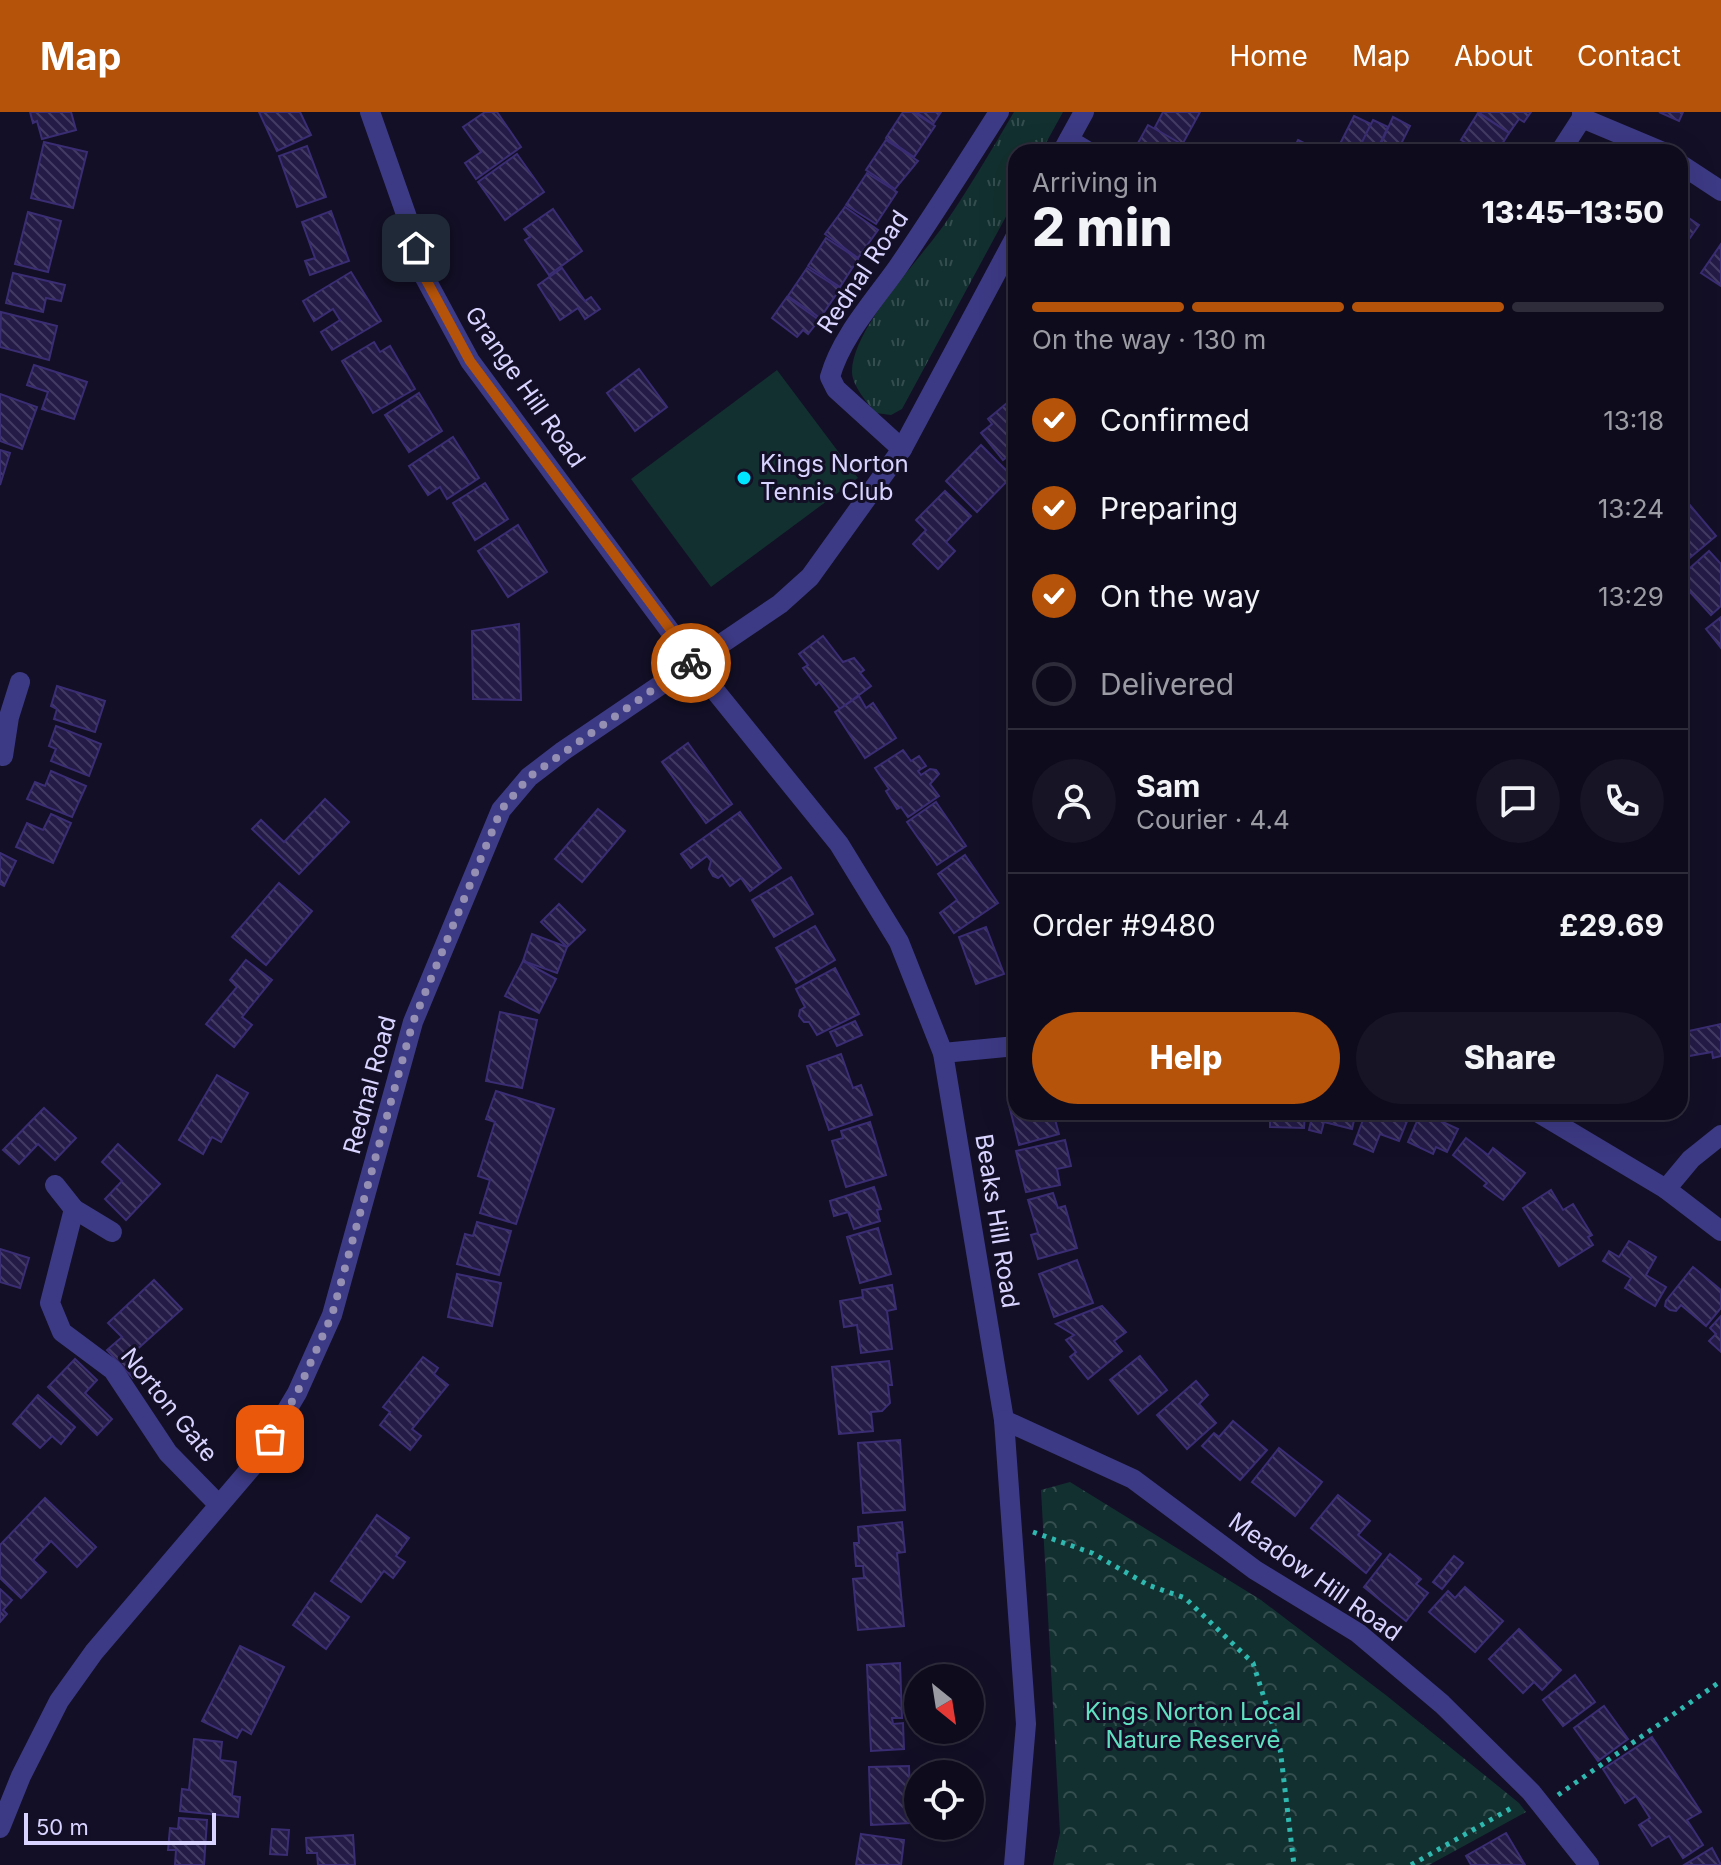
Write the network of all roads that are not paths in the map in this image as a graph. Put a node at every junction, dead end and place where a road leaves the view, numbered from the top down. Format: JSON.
{"nodes":[{"id":1,"x":370,"y":112,"type":"edge"},
{"id":2,"x":999,"y":112,"type":"edge"},
{"id":3,"x":1084,"y":112,"type":"edge"},
{"id":4,"x":1582,"y":115,"type":"edge"},
{"id":5,"x":1067,"y":144,"type":"edge"},
{"id":6,"x":1565,"y":144,"type":"edge"},
{"id":7,"x":1645,"y":144,"type":"edge"},
{"id":8,"x":1688,"y":169,"type":"edge"},
{"id":9,"x":1721,"y":191,"type":"edge"},
{"id":10,"x":1008,"y":251,"type":"edge"},
{"id":11,"x":902,"y":449,"type":"junction"},
{"id":12,"x":694,"y":661,"type":"junction"},
{"id":13,"x":20,"y":682,"type":"dead end"},
{"id":14,"x":4,"y":716,"type":"edge"},
{"id":15,"x":3,"y":756,"type":"dead end"},
{"id":16,"x":1008,"y":1047,"type":"edge"},
{"id":17,"x":943,"y":1053,"type":"junction"},
{"id":18,"x":1550,"y":1120,"type":"edge"},
{"id":19,"x":1721,"y":1135,"type":"edge"},
{"id":20,"x":55,"y":1185,"type":"dead end"},
{"id":21,"x":1666,"y":1189,"type":"junction"},
{"id":22,"x":74,"y":1209,"type":"junction"},
{"id":23,"x":1721,"y":1231,"type":"edge"},
{"id":24,"x":112,"y":1232,"type":"dead end"},
{"id":25,"x":1004,"y":1420,"type":"junction"},
{"id":26,"x":219,"y":1505,"type":"junction"},
{"id":27,"x":0,"y":1828,"type":"edge"},
{"id":28,"x":1014,"y":1865,"type":"edge"},
{"id":29,"x":1589,"y":1865,"type":"edge"}],
"edges":[{"from":1,"to":12,"type":"street","name":"Grange Hill Road"},
{"from":2,"to":11,"type":"street","name":"Rednal Road"},
{"from":3,"to":5,"type":"street"},
{"from":4,"to":6,"type":"street"},
{"from":4,"to":7,"type":"street"},
{"from":8,"to":9,"type":"street"},
{"from":10,"to":11,"type":"street","name":"Rednal Road"},
{"from":11,"to":12,"type":"street","name":"Rednal Road"},
{"from":12,"to":17,"type":"street","name":"Beaks Hill Road"},
{"from":12,"to":26,"type":"street","name":"Rednal Road"},
{"from":13,"to":14,"type":"street"},
{"from":14,"to":15,"type":"street"},
{"from":16,"to":17,"type":"street"},
{"from":17,"to":25,"type":"street","name":"Beaks Hill Road"},
{"from":18,"to":21,"type":"street"},
{"from":19,"to":21,"type":"street"},
{"from":20,"to":22,"type":"street"},
{"from":21,"to":23,"type":"street"},
{"from":22,"to":24,"type":"street"},
{"from":22,"to":26,"type":"street","name":"Norton Gate"},
{"from":25,"to":28,"type":"street","name":"Beaks Hill Road"},
{"from":25,"to":29,"type":"street","name":"Meadow Hill Road"},
{"from":26,"to":27,"type":"street","name":"Rednal Road"}]}
